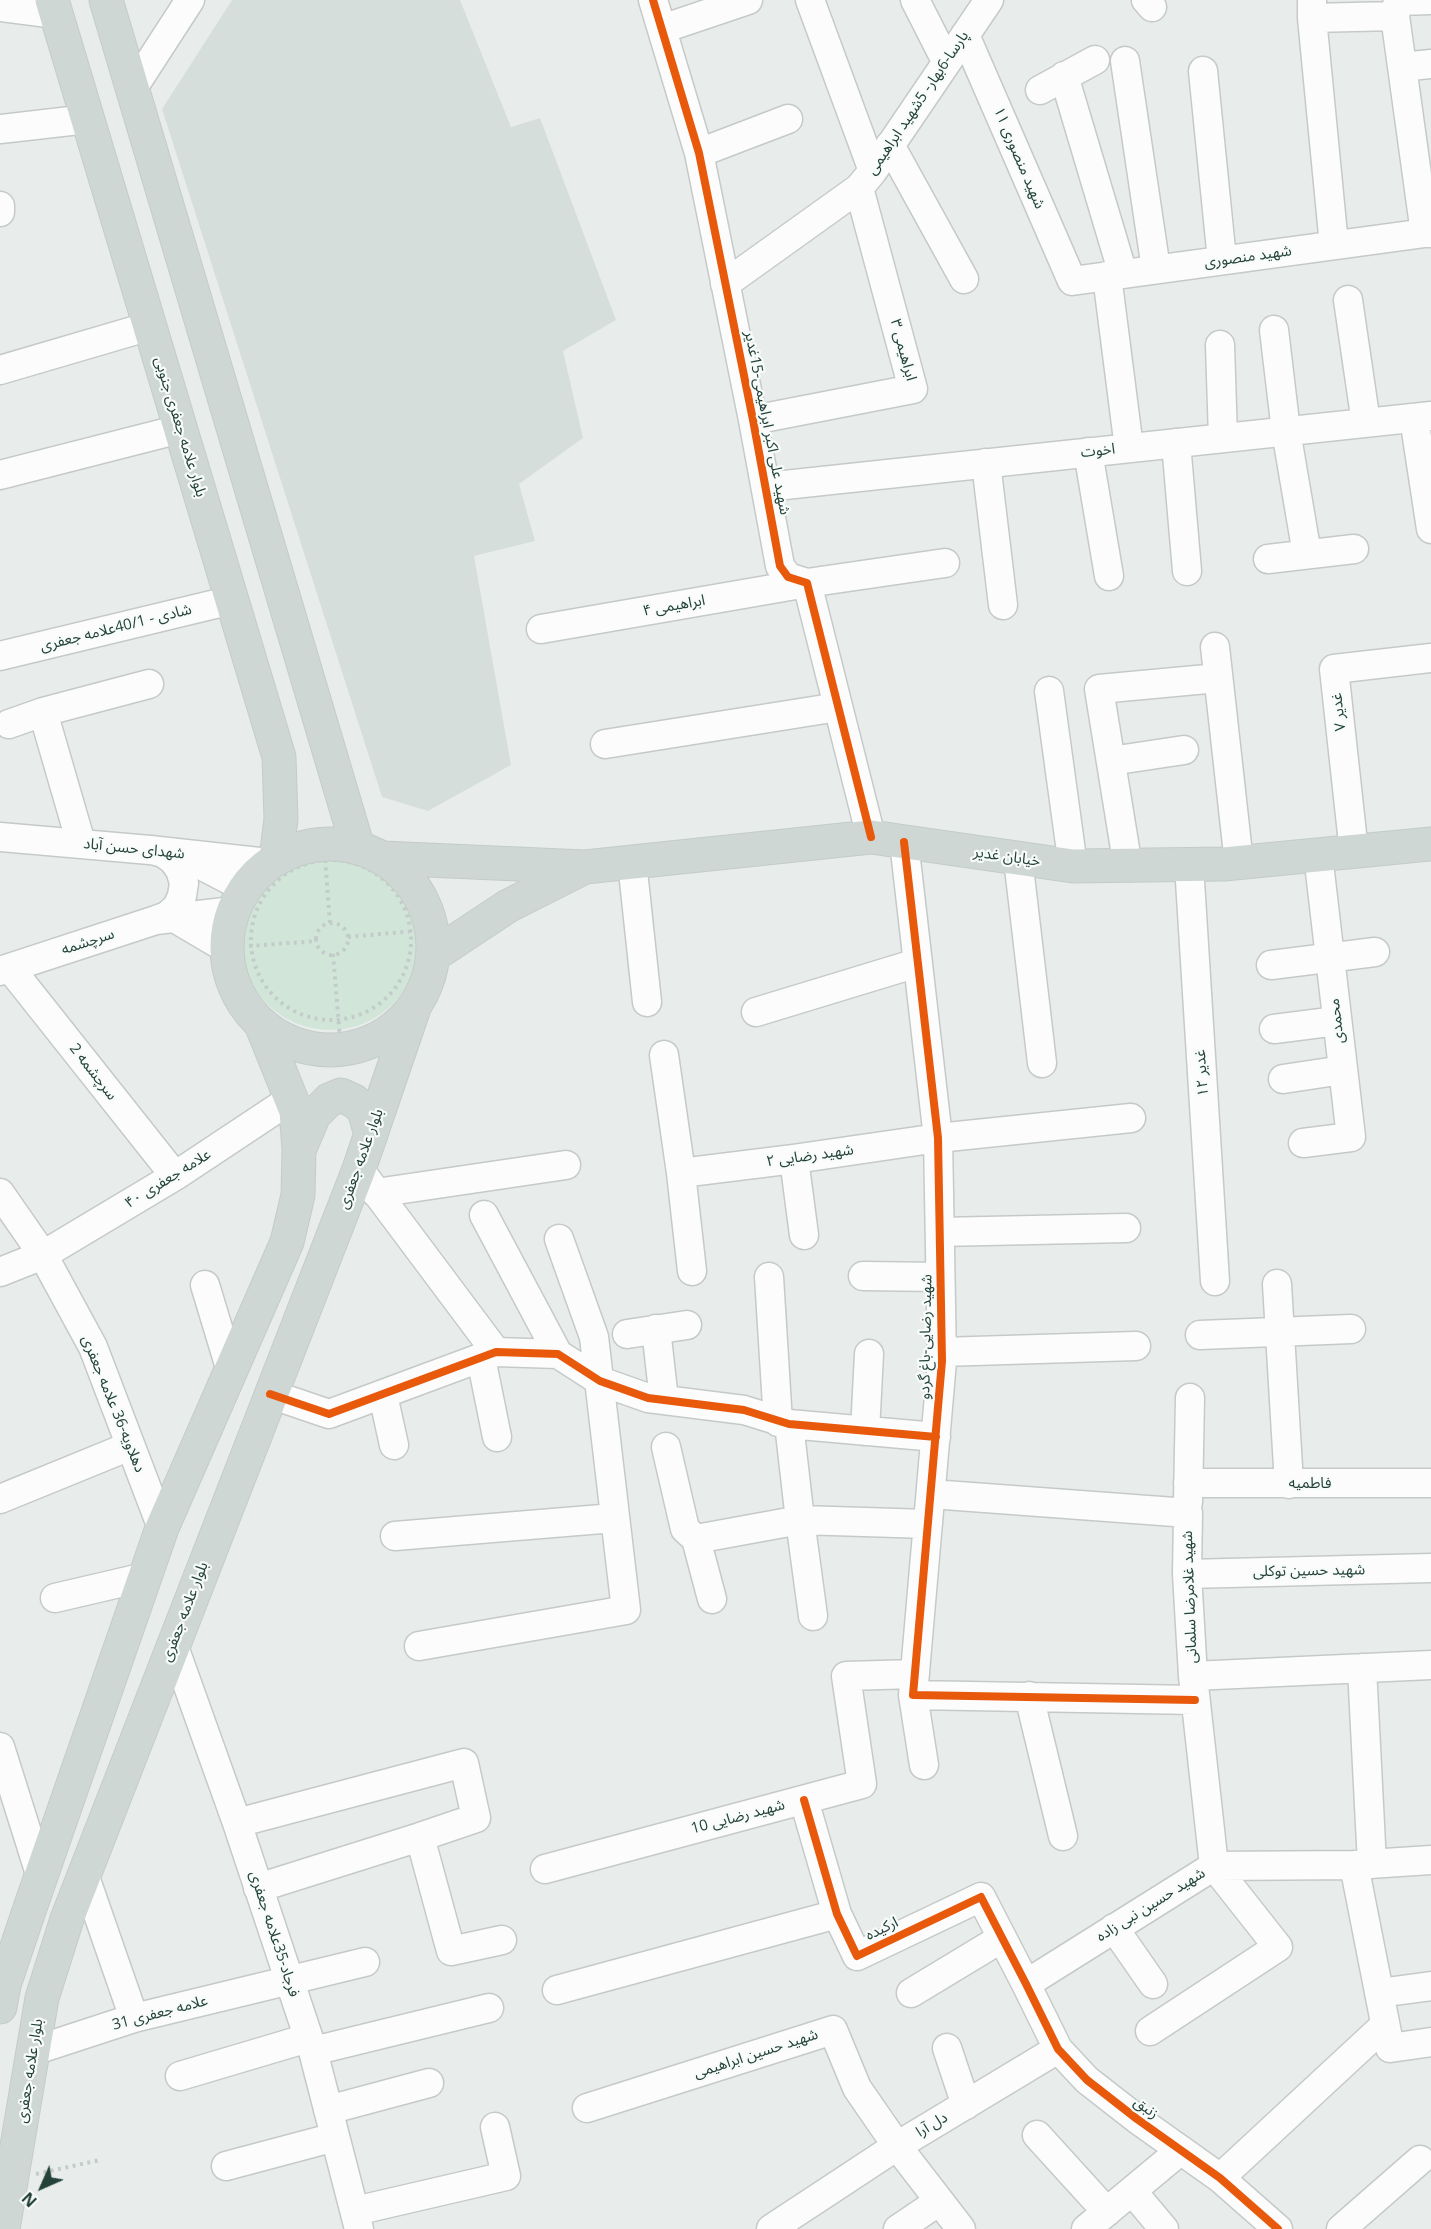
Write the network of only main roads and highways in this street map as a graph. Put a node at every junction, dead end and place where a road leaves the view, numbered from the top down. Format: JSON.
{"nodes":[{"id":1,"x":106,"y":0,"type":"edge"},
{"id":2,"x":54,"y":7,"type":"edge"},
{"id":3,"x":280,"y":587,"type":"junction"},
{"id":4,"x":232,"y":600,"type":"junction"},
{"id":5,"x":1431,"y":844,"type":"edge"},
{"id":6,"x":370,"y":853,"type":"junction"},
{"id":7,"x":272,"y":861,"type":"junction"},
{"id":8,"x":585,"y":867,"type":"junction"},
{"id":9,"x":425,"y":939,"type":"junction"},
{"id":10,"x":414,"y":1008,"type":"junction"},
{"id":11,"x":261,"y":1024,"type":"junction"},
{"id":12,"x":370,"y":1135,"type":"junction"},
{"id":13,"x":299,"y":1149,"type":"junction"},
{"id":14,"x":1,"y":1994,"type":"edge"},
{"id":15,"x":3,"y":2229,"type":"edge"}],
"edges":[{"from":1,"to":3,"type":"main road"},
{"from":2,"to":4,"type":"main road","name":"بلوار علامه جعفری جنوبی"},
{"from":3,"to":4,"type":"main road"},
{"from":3,"to":6,"type":"main road"},
{"from":4,"to":7,"type":"main road","name":"بلوار علامه جعفری جنوبی"},
{"from":5,"to":8,"type":"main road","name":"خیابان غدیر"},
{"from":6,"to":7,"type":"main road"},
{"from":6,"to":8,"type":"main road"},
{"from":6,"to":9,"type":"main road"},
{"from":7,"to":11,"type":"main road"},
{"from":8,"to":9,"type":"main road"},
{"from":9,"to":10,"type":"main road"},
{"from":10,"to":11,"type":"main road"},
{"from":10,"to":12,"type":"main road","name":"بلوار علامه جعفری"},
{"from":11,"to":13,"type":"main road"},
{"from":12,"to":13,"type":"main road"},
{"from":12,"to":15,"type":"main road","name":"بلوار علامه جعفری"},
{"from":13,"to":14,"type":"main road"}]}
